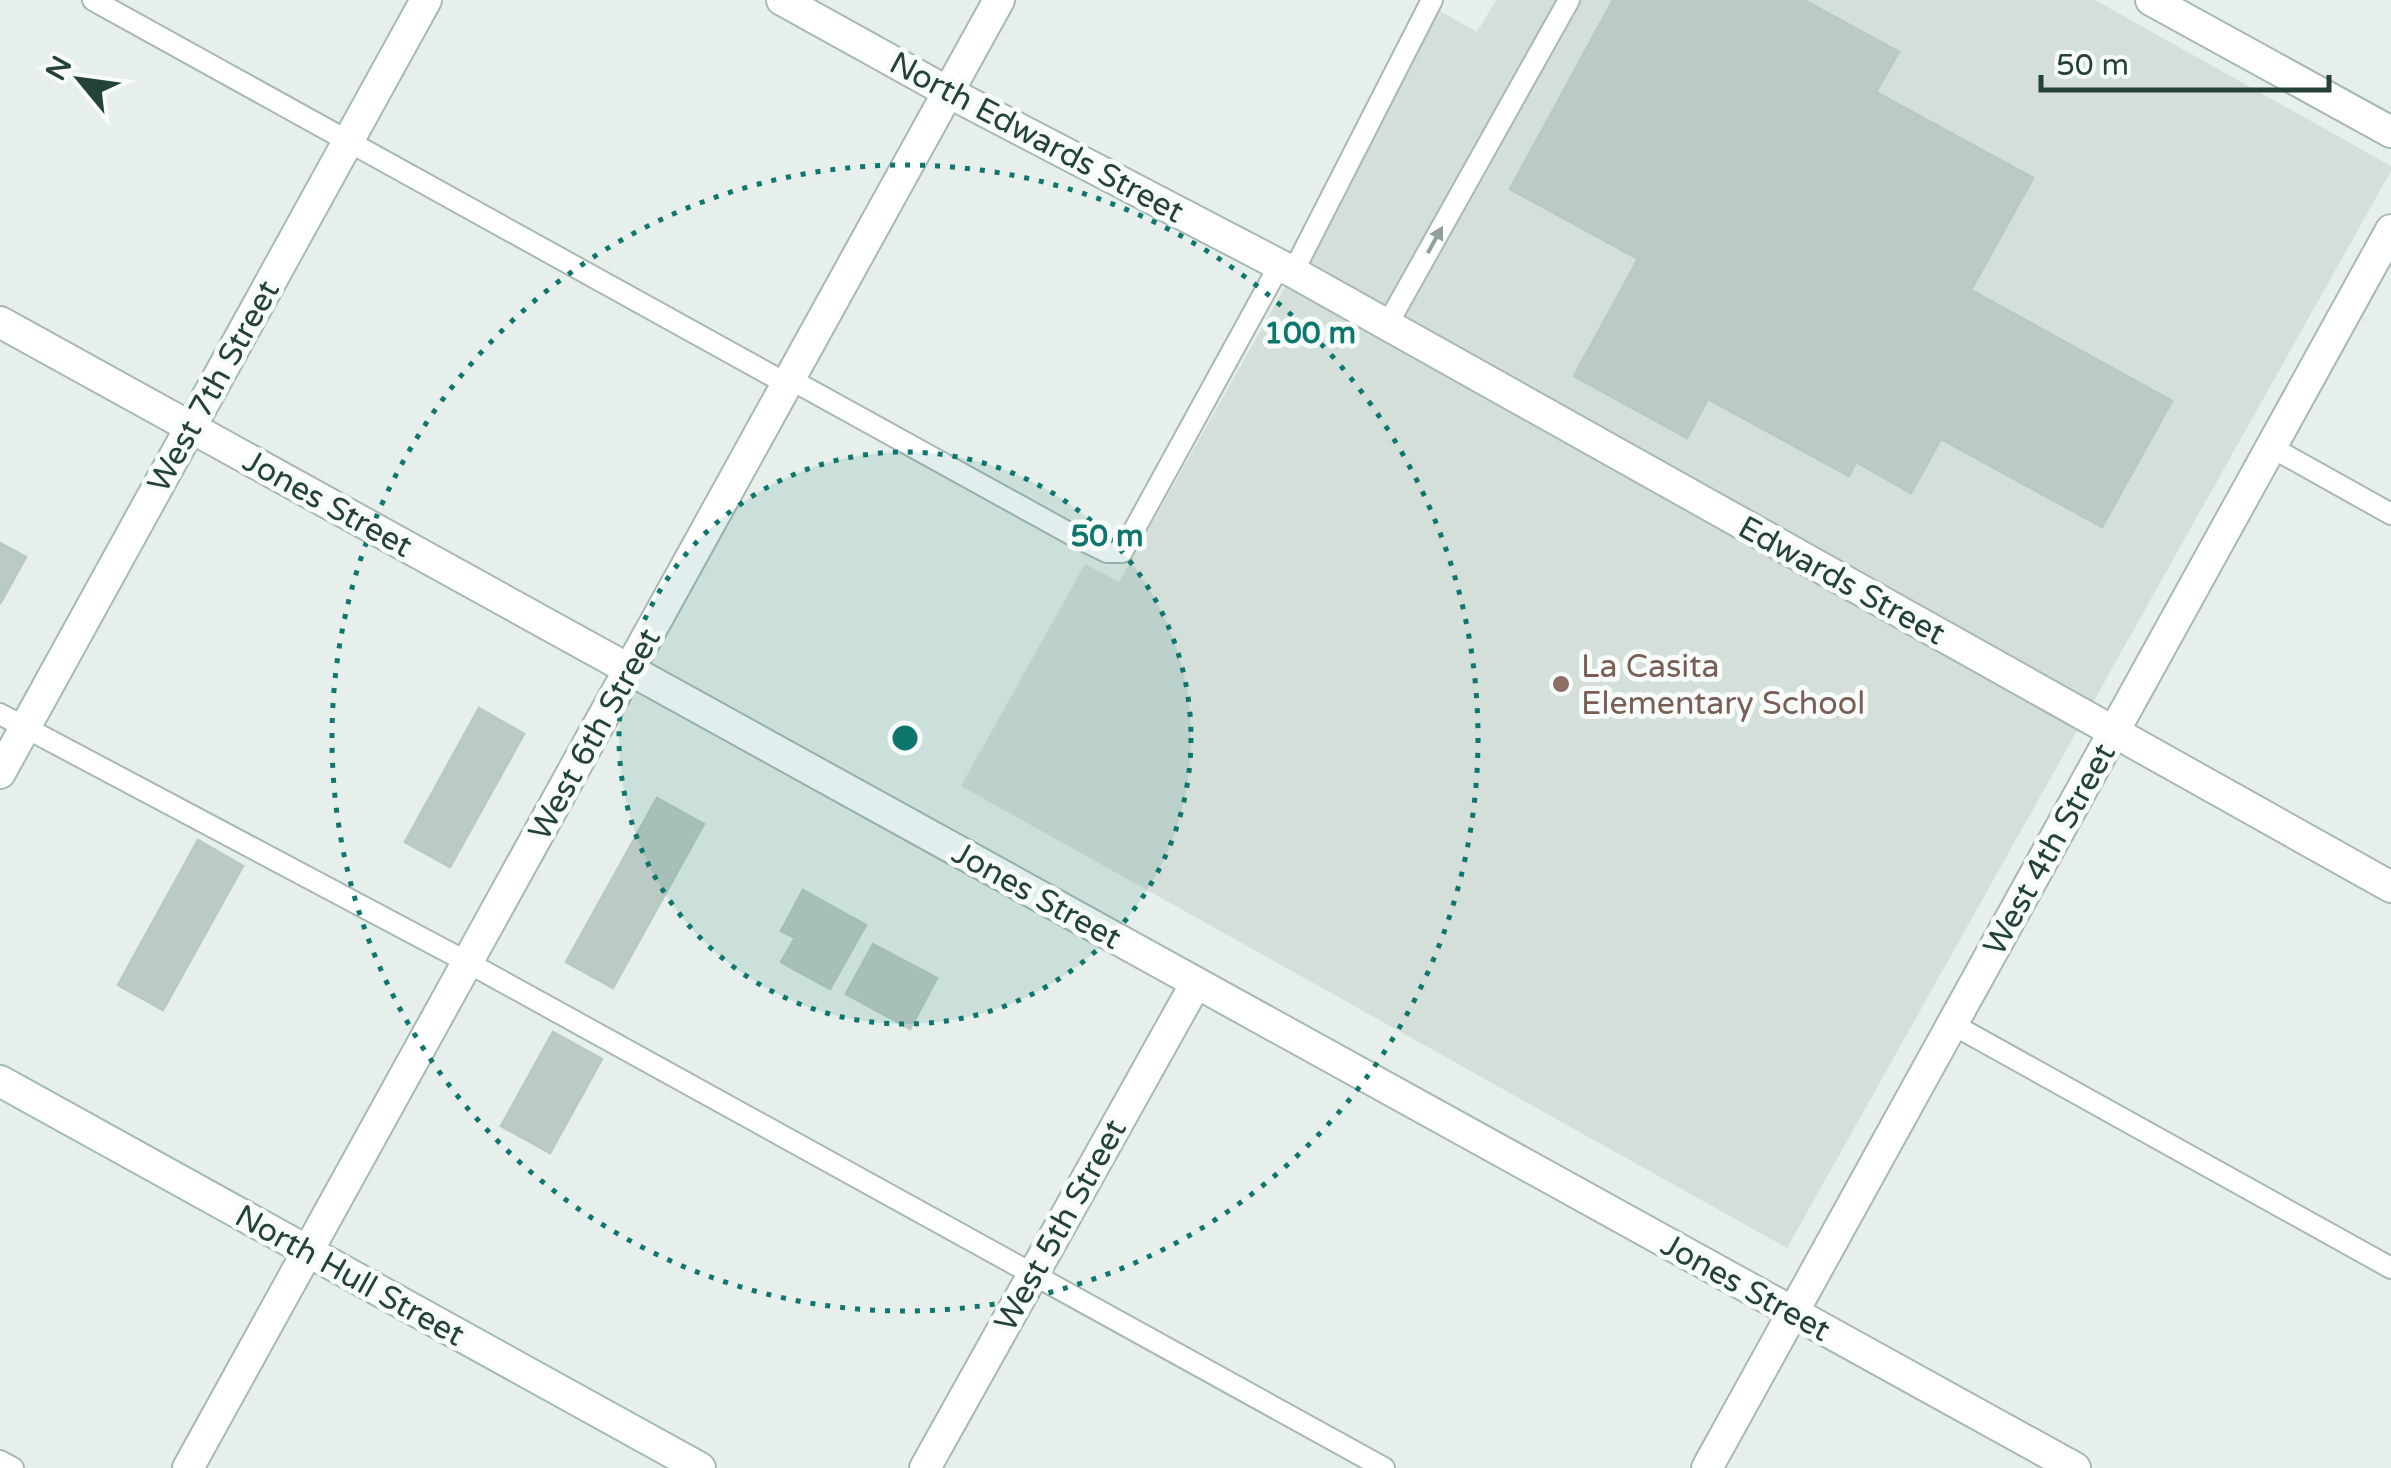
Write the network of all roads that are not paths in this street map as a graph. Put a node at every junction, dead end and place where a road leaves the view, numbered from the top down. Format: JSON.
{"nodes":[{"id":1,"x":93,"y":0,"type":"edge"},
{"id":2,"x":426,"y":0,"type":"edge"},
{"id":3,"x":782,"y":0,"type":"edge"},
{"id":4,"x":999,"y":0,"type":"edge"},
{"id":5,"x":1432,"y":0,"type":"edge"},
{"id":6,"x":1569,"y":0,"type":"edge"},
{"id":7,"x":2151,"y":0,"type":"edge"},
{"id":8,"x":948,"y":92,"type":"junction"},
{"id":9,"x":2391,"y":132,"type":"edge"},
{"id":10,"x":348,"y":143,"type":"junction"},
{"id":11,"x":2391,"y":230,"type":"edge"},
{"id":12,"x":1286,"y":269,"type":"junction"},
{"id":13,"x":0,"y":322,"type":"edge"},
{"id":14,"x":1387,"y":326,"type":"junction"},
{"id":15,"x":788,"y":382,"type":"junction"},
{"id":16,"x":191,"y":427,"type":"junction"},
{"id":17,"x":2272,"y":446,"type":"junction"},
{"id":18,"x":2391,"y":514,"type":"edge"},
{"id":19,"x":630,"y":669,"type":"junction"},
{"id":20,"x":12,"y":721,"type":"edge"},
{"id":21,"x":2114,"y":732,"type":"junction"},
{"id":22,"x":0,"y":773,"type":"edge"},
{"id":23,"x":2391,"y":887,"type":"edge"},
{"id":24,"x":467,"y":962,"type":"junction"},
{"id":25,"x":1196,"y":983,"type":"junction"},
{"id":26,"x":1952,"y":1024,"type":"junction"},
{"id":27,"x":0,"y":1081,"type":"edge"},
{"id":28,"x":308,"y":1251,"type":"junction"},
{"id":29,"x":2391,"y":1268,"type":"edge"},
{"id":30,"x":1032,"y":1275,"type":"junction"},
{"id":31,"x":1793,"y":1312,"type":"junction"},
{"id":32,"x":0,"y":1461,"type":"edge"},
{"id":33,"x":13,"y":1468,"type":"edge"},
{"id":34,"x":188,"y":1468,"type":"edge"},
{"id":35,"x":700,"y":1468,"type":"edge"},
{"id":36,"x":925,"y":1468,"type":"edge"},
{"id":37,"x":1384,"y":1468,"type":"edge"},
{"id":38,"x":1707,"y":1468,"type":"edge"},
{"id":39,"x":2075,"y":1468,"type":"edge"}],
"edges":[{"from":1,"to":10,"type":"lane"},
{"from":2,"to":10,"type":"street","name":"West 7th Street"},
{"from":3,"to":8,"type":"street","name":"North Edwards Street"},
{"from":4,"to":8,"type":"street","name":"West 6th Street"},
{"from":5,"to":12,"type":"lane"},
{"from":14,"to":6,"type":"lane","one_way":true},
{"from":7,"to":9,"type":"street"},
{"from":8,"to":12,"type":"street","name":"North Edwards Street"},
{"from":8,"to":15,"type":"street","name":"West 6th Street"},
{"from":10,"to":15,"type":"lane"},
{"from":10,"to":16,"type":"street","name":"West 7th Street"},
{"from":11,"to":17,"type":"street","name":"West 4th Street"},
{"from":12,"to":14,"type":"street","name":"Edwards Street"},
{"from":12,"to":15,"type":"lane"},
{"from":13,"to":16,"type":"street","name":"Jones Street"},
{"from":14,"to":21,"type":"street","name":"Edwards Street"},
{"from":15,"to":19,"type":"street","name":"West 6th Street"},
{"from":16,"to":19,"type":"street","name":"Jones Street"},
{"from":16,"to":20,"type":"street","name":"West 7th Street"},
{"from":17,"to":18,"type":"lane"},
{"from":17,"to":21,"type":"street","name":"West 4th Street"},
{"from":19,"to":24,"type":"street","name":"West 6th Street"},
{"from":19,"to":25,"type":"street","name":"Jones Street"},
{"from":20,"to":22,"type":"street","name":"West 7th Street"},
{"from":20,"to":24,"type":"lane"},
{"from":21,"to":23,"type":"street","name":"Edwards Street"},
{"from":21,"to":26,"type":"street","name":"West 4th Street"},
{"from":24,"to":28,"type":"street","name":"West 6th Street"},
{"from":24,"to":30,"type":"lane"},
{"from":25,"to":30,"type":"street","name":"West 5th Street"},
{"from":25,"to":31,"type":"street","name":"Jones Street"},
{"from":26,"to":29,"type":"lane"},
{"from":26,"to":31,"type":"street","name":"West 4th Street"},
{"from":27,"to":28,"type":"street","name":"North Hull Street"},
{"from":28,"to":34,"type":"street","name":"West 6th Street"},
{"from":28,"to":35,"type":"street","name":"North Hull Street"},
{"from":30,"to":36,"type":"street","name":"West 5th Street"},
{"from":30,"to":37,"type":"lane"},
{"from":31,"to":38,"type":"street","name":"West 4th Street"},
{"from":31,"to":39,"type":"street","name":"Jones Street"},
{"from":32,"to":33,"type":"lane"}]}
